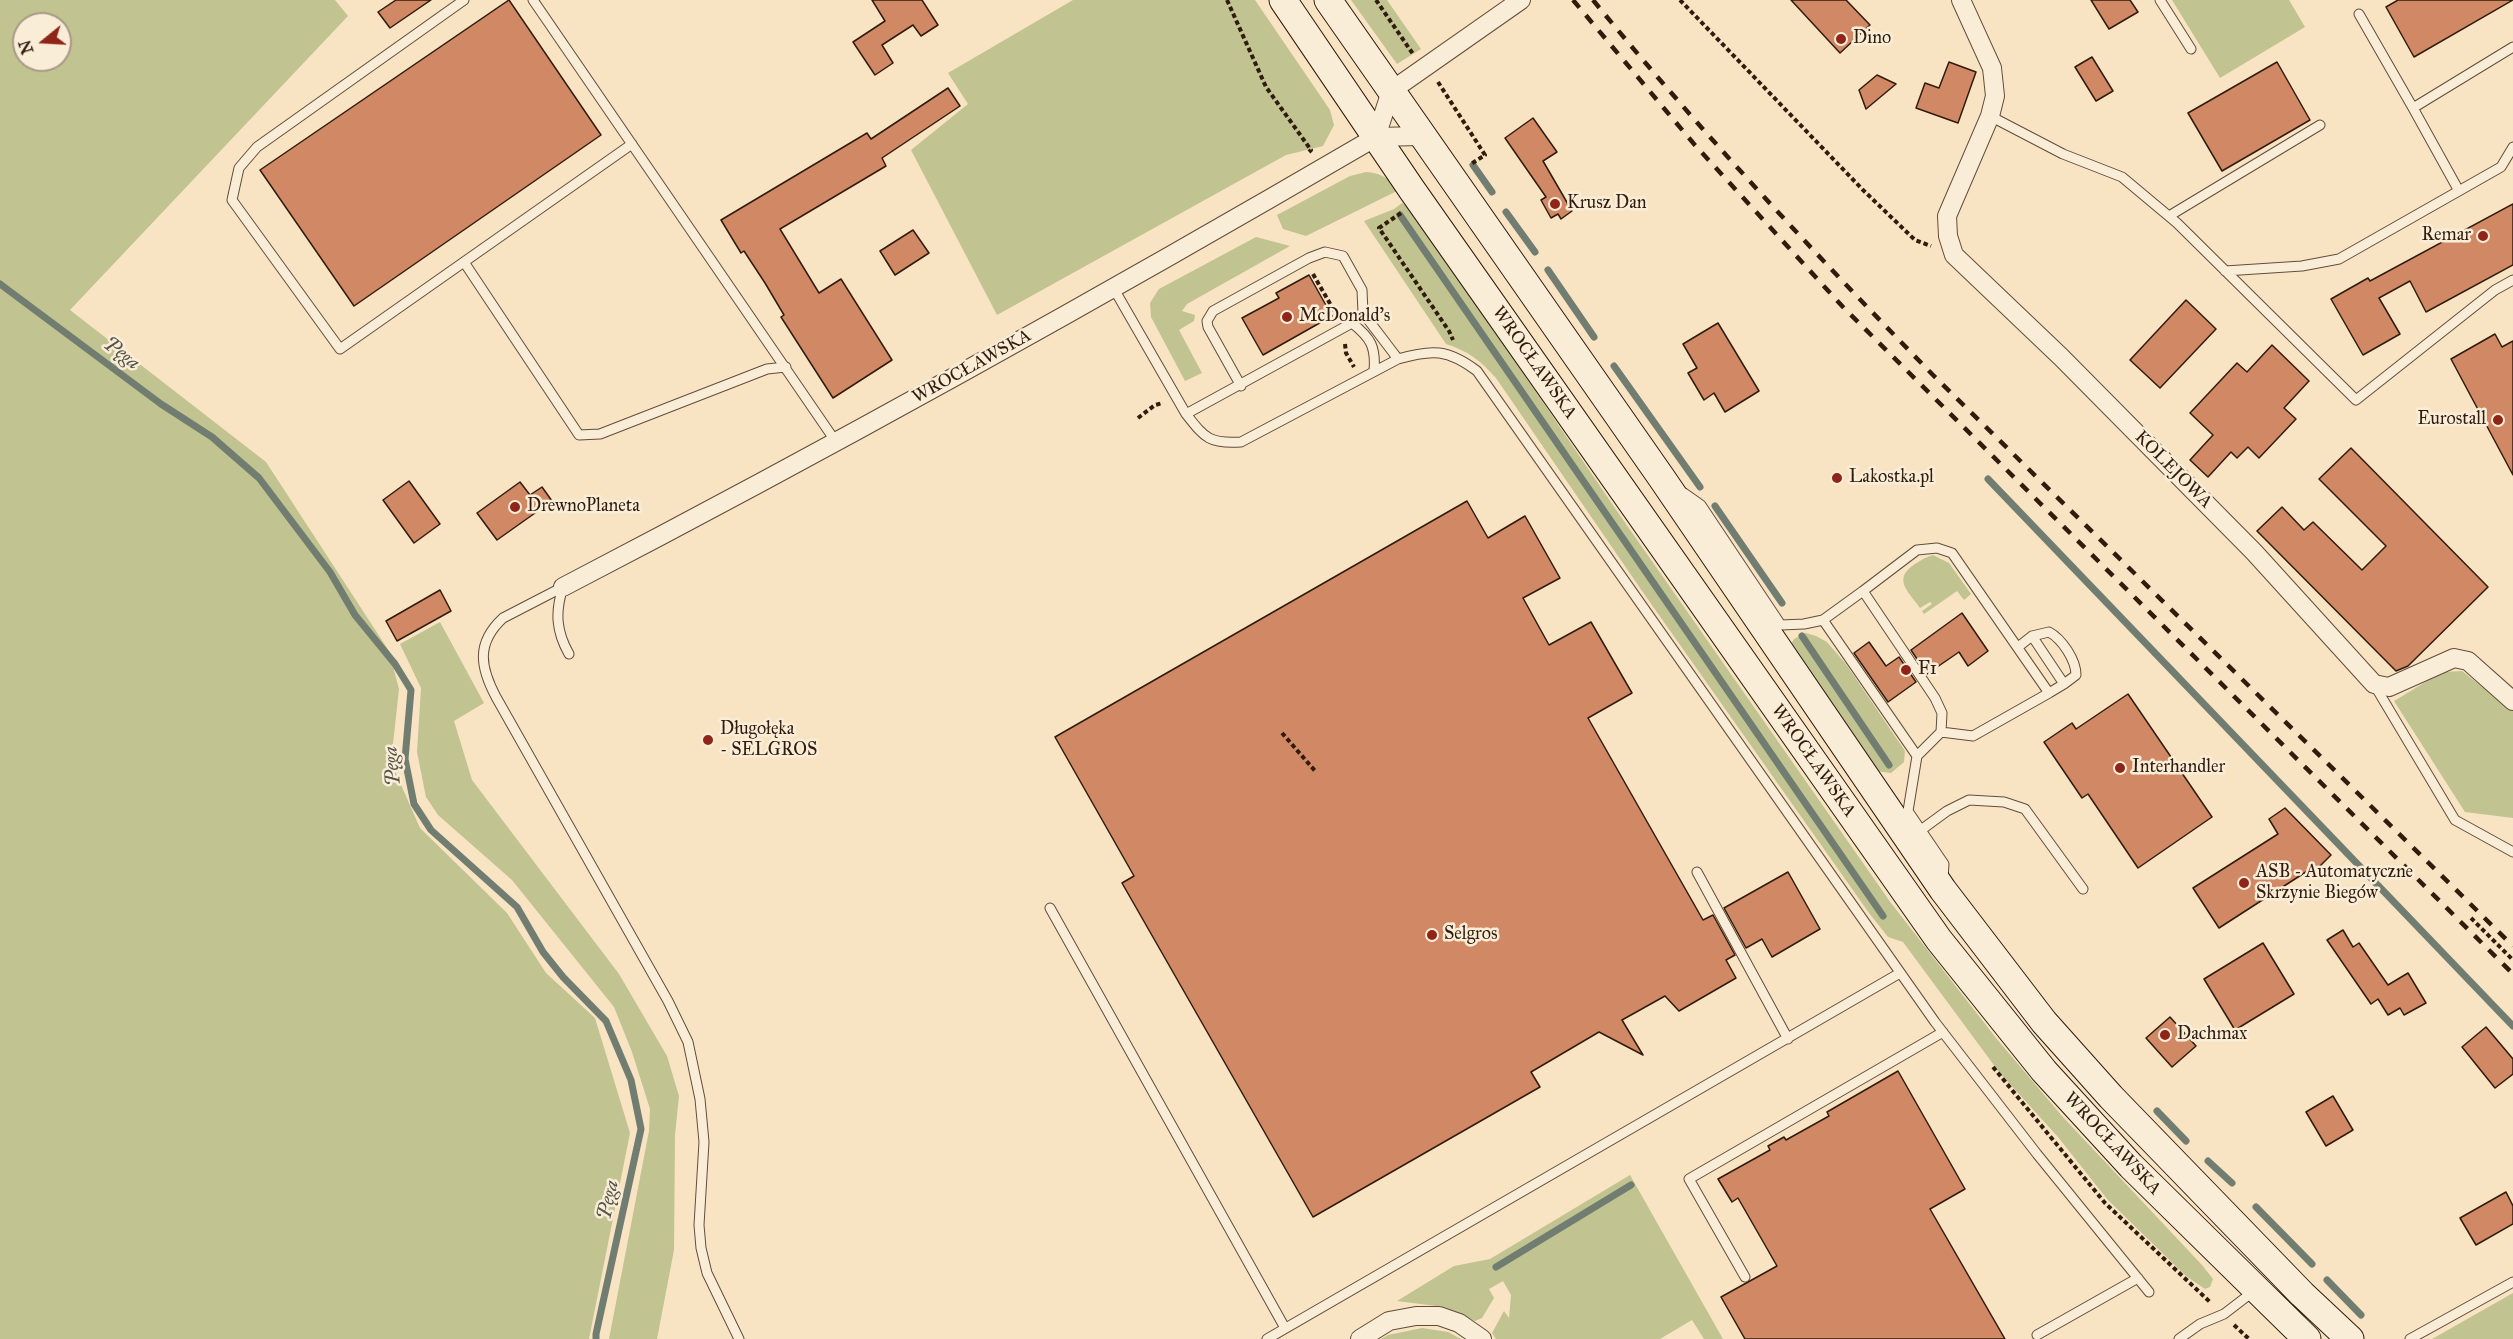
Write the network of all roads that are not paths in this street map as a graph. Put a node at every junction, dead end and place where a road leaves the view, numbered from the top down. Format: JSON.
{"nodes":[{"id":1,"x":464,"y":0,"type":"edge"},
{"id":2,"x":533,"y":0,"type":"edge"},
{"id":3,"x":1283,"y":0,"type":"edge"},
{"id":4,"x":1328,"y":0,"type":"edge"},
{"id":5,"x":1521,"y":0,"type":"edge"},
{"id":6,"x":1961,"y":0,"type":"edge"},
{"id":7,"x":2160,"y":0,"type":"edge"},
{"id":8,"x":2359,"y":14,"type":"dead end"},
{"id":9,"x":2513,"y":47,"type":"edge"},
{"id":10,"x":2191,"y":49,"type":"dead end"},
{"id":11,"x":1391,"y":91,"type":"junction"},
{"id":12,"x":2413,"y":108,"type":"junction"},
{"id":13,"x":1990,"y":116,"type":"junction"},
{"id":14,"x":2320,"y":125,"type":"dead end"},
{"id":15,"x":1422,"y":136,"type":"junction"},
{"id":16,"x":1376,"y":137,"type":"junction"},
{"id":17,"x":632,"y":144,"type":"junction"},
{"id":18,"x":2513,"y":147,"type":"edge"},
{"id":19,"x":2459,"y":191,"type":"junction"},
{"id":20,"x":2169,"y":216,"type":"junction"},
{"id":21,"x":464,"y":262,"type":"junction"},
{"id":22,"x":2225,"y":271,"type":"junction"},
{"id":23,"x":2513,"y":280,"type":"edge"},
{"id":24,"x":1114,"y":289,"type":"junction"},
{"id":25,"x":1364,"y":313,"type":"junction"},
{"id":26,"x":1352,"y":323,"type":"junction"},
{"id":27,"x":1398,"y":359,"type":"junction"},
{"id":28,"x":786,"y":367,"type":"junction"},
{"id":29,"x":1374,"y":371,"type":"junction"},
{"id":30,"x":1241,"y":386,"type":"junction"},
{"id":31,"x":1186,"y":414,"type":"junction"},
{"id":32,"x":836,"y":442,"type":"junction"},
{"id":33,"x":1661,"y":477,"type":"junction"},
{"id":34,"x":564,"y":587,"type":"junction"},
{"id":35,"x":1863,"y":591,"type":"junction"},
{"id":36,"x":1823,"y":620,"type":"junction"},
{"id":37,"x":2032,"y":636,"type":"junction"},
{"id":38,"x":2018,"y":647,"type":"junction"},
{"id":39,"x":569,"y":654,"type":"dead end"},
{"id":40,"x":2064,"y":684,"type":"junction"},
{"id":41,"x":2374,"y":684,"type":"junction"},
{"id":42,"x":2049,"y":693,"type":"junction"},
{"id":43,"x":2513,"y":701,"type":"edge"},
{"id":44,"x":1941,"y":732,"type":"junction"},
{"id":45,"x":1917,"y":756,"type":"junction"},
{"id":46,"x":1921,"y":830,"type":"junction"},
{"id":47,"x":2513,"y":852,"type":"edge"},
{"id":48,"x":1697,"y":873,"type":"dead end"},
{"id":49,"x":2083,"y":889,"type":"dead end"},
{"id":50,"x":1943,"y":890,"type":"junction"},
{"id":51,"x":1050,"y":908,"type":"dead end"},
{"id":52,"x":1900,"y":973,"type":"junction"},
{"id":53,"x":1943,"y":1032,"type":"junction"},
{"id":54,"x":1788,"y":1039,"type":"junction"},
{"id":55,"x":1745,"y":1277,"type":"dead end"},
{"id":56,"x":2138,"y":1278,"type":"junction"},
{"id":57,"x":2513,"y":1282,"type":"edge"},
{"id":58,"x":2255,"y":1289,"type":"junction"},
{"id":59,"x":2149,"y":1292,"type":"dead end"},
{"id":60,"x":1285,"y":1328,"type":"junction"},
{"id":61,"x":2037,"y":1335,"type":"dead end"},
{"id":62,"x":739,"y":1339,"type":"edge"},
{"id":63,"x":1267,"y":1339,"type":"edge"},
{"id":64,"x":1360,"y":1339,"type":"edge"},
{"id":65,"x":1482,"y":1339,"type":"edge"},
{"id":66,"x":2179,"y":1339,"type":"edge"},
{"id":67,"x":2307,"y":1339,"type":"edge"},
{"id":68,"x":2350,"y":1339,"type":"edge"},
{"id":69,"x":2410,"y":1339,"type":"edge"}],
"edges":[{"from":1,"to":21,"type":"lane"},
{"from":2,"to":17,"type":"lane"},
{"from":3,"to":16,"type":"main road","name":"WROCŁAWSKA"},
{"from":4,"to":11,"type":"main road","name":"WROCŁAWSKA"},
{"from":5,"to":11,"type":"street"},
{"from":6,"to":13,"type":"street"},
{"from":7,"to":10,"type":"lane"},
{"from":8,"to":12,"type":"lane"},
{"from":9,"to":12,"type":"lane"},
{"from":11,"to":15,"type":"main road","name":"WROCŁAWSKA"},
{"from":11,"to":16,"type":"street"},
{"from":12,"to":19,"type":"lane"},
{"from":13,"to":20,"type":"lane"},
{"from":13,"to":41,"type":"street","name":"KOLEJOWA"},
{"from":14,"to":20,"type":"lane"},
{"from":15,"to":16,"type":"street","name":"WROCŁAWSKA"},
{"from":15,"to":33,"type":"main road","name":"WROCŁAWSKA"},
{"from":16,"to":24,"type":"street","name":"WROCŁAWSKA"},
{"from":16,"to":58,"type":"main road","name":"WROCŁAWSKA"},
{"from":17,"to":21,"type":"lane"},
{"from":17,"to":28,"type":"lane"},
{"from":18,"to":19,"type":"lane"},
{"from":19,"to":22,"type":"lane"},
{"from":20,"to":22,"type":"lane"},
{"from":21,"to":28,"type":"lane"},
{"from":22,"to":23,"type":"lane"},
{"from":24,"to":31,"type":"lane"},
{"from":24,"to":32,"type":"street","name":"WROCŁAWSKA"},
{"from":25,"to":26,"type":"lane"},
{"from":25,"to":27,"type":"lane"},
{"from":25,"to":30,"type":"lane"},
{"from":26,"to":29,"type":"lane"},
{"from":26,"to":30,"type":"lane"},
{"from":27,"to":29,"type":"lane"},
{"from":27,"to":52,"type":"lane"},
{"from":28,"to":32,"type":"lane"},
{"from":29,"to":31,"type":"lane"},
{"from":30,"to":31,"type":"lane"},
{"from":32,"to":34,"type":"street","name":"WROCŁAWSKA"},
{"from":33,"to":36,"type":"lane"},
{"from":33,"to":50,"type":"main road","name":"WROCŁAWSKA"},
{"from":34,"to":39,"type":"lane"},
{"from":34,"to":62,"type":"lane"},
{"from":35,"to":36,"type":"lane"},
{"from":35,"to":38,"type":"lane"},
{"from":35,"to":44,"type":"lane"},
{"from":36,"to":45,"type":"lane"},
{"from":37,"to":38,"type":"lane"},
{"from":37,"to":40,"type":"lane"},
{"from":37,"to":40,"type":"lane"},
{"from":38,"to":42,"type":"lane"},
{"from":40,"to":42,"type":"lane"},
{"from":41,"to":43,"type":"street"},
{"from":41,"to":47,"type":"lane"},
{"from":42,"to":44,"type":"lane"},
{"from":44,"to":45,"type":"lane"},
{"from":45,"to":46,"type":"lane"},
{"from":46,"to":49,"type":"lane"},
{"from":46,"to":50,"type":"lane"},
{"from":48,"to":54,"type":"lane"},
{"from":50,"to":68,"type":"main road","name":"WROCŁAWSKA"},
{"from":51,"to":60,"type":"lane"},
{"from":52,"to":53,"type":"lane"},
{"from":52,"to":54,"type":"lane"},
{"from":53,"to":55,"type":"lane"},
{"from":53,"to":56,"type":"lane"},
{"from":54,"to":60,"type":"lane"},
{"from":56,"to":59,"type":"lane"},
{"from":56,"to":61,"type":"lane"},
{"from":57,"to":69,"type":"lane"},
{"from":58,"to":66,"type":"lane"},
{"from":58,"to":67,"type":"main road","name":"WROCŁAWSKA"},
{"from":60,"to":63,"type":"lane"},
{"from":64,"to":65,"type":"street"}]}
